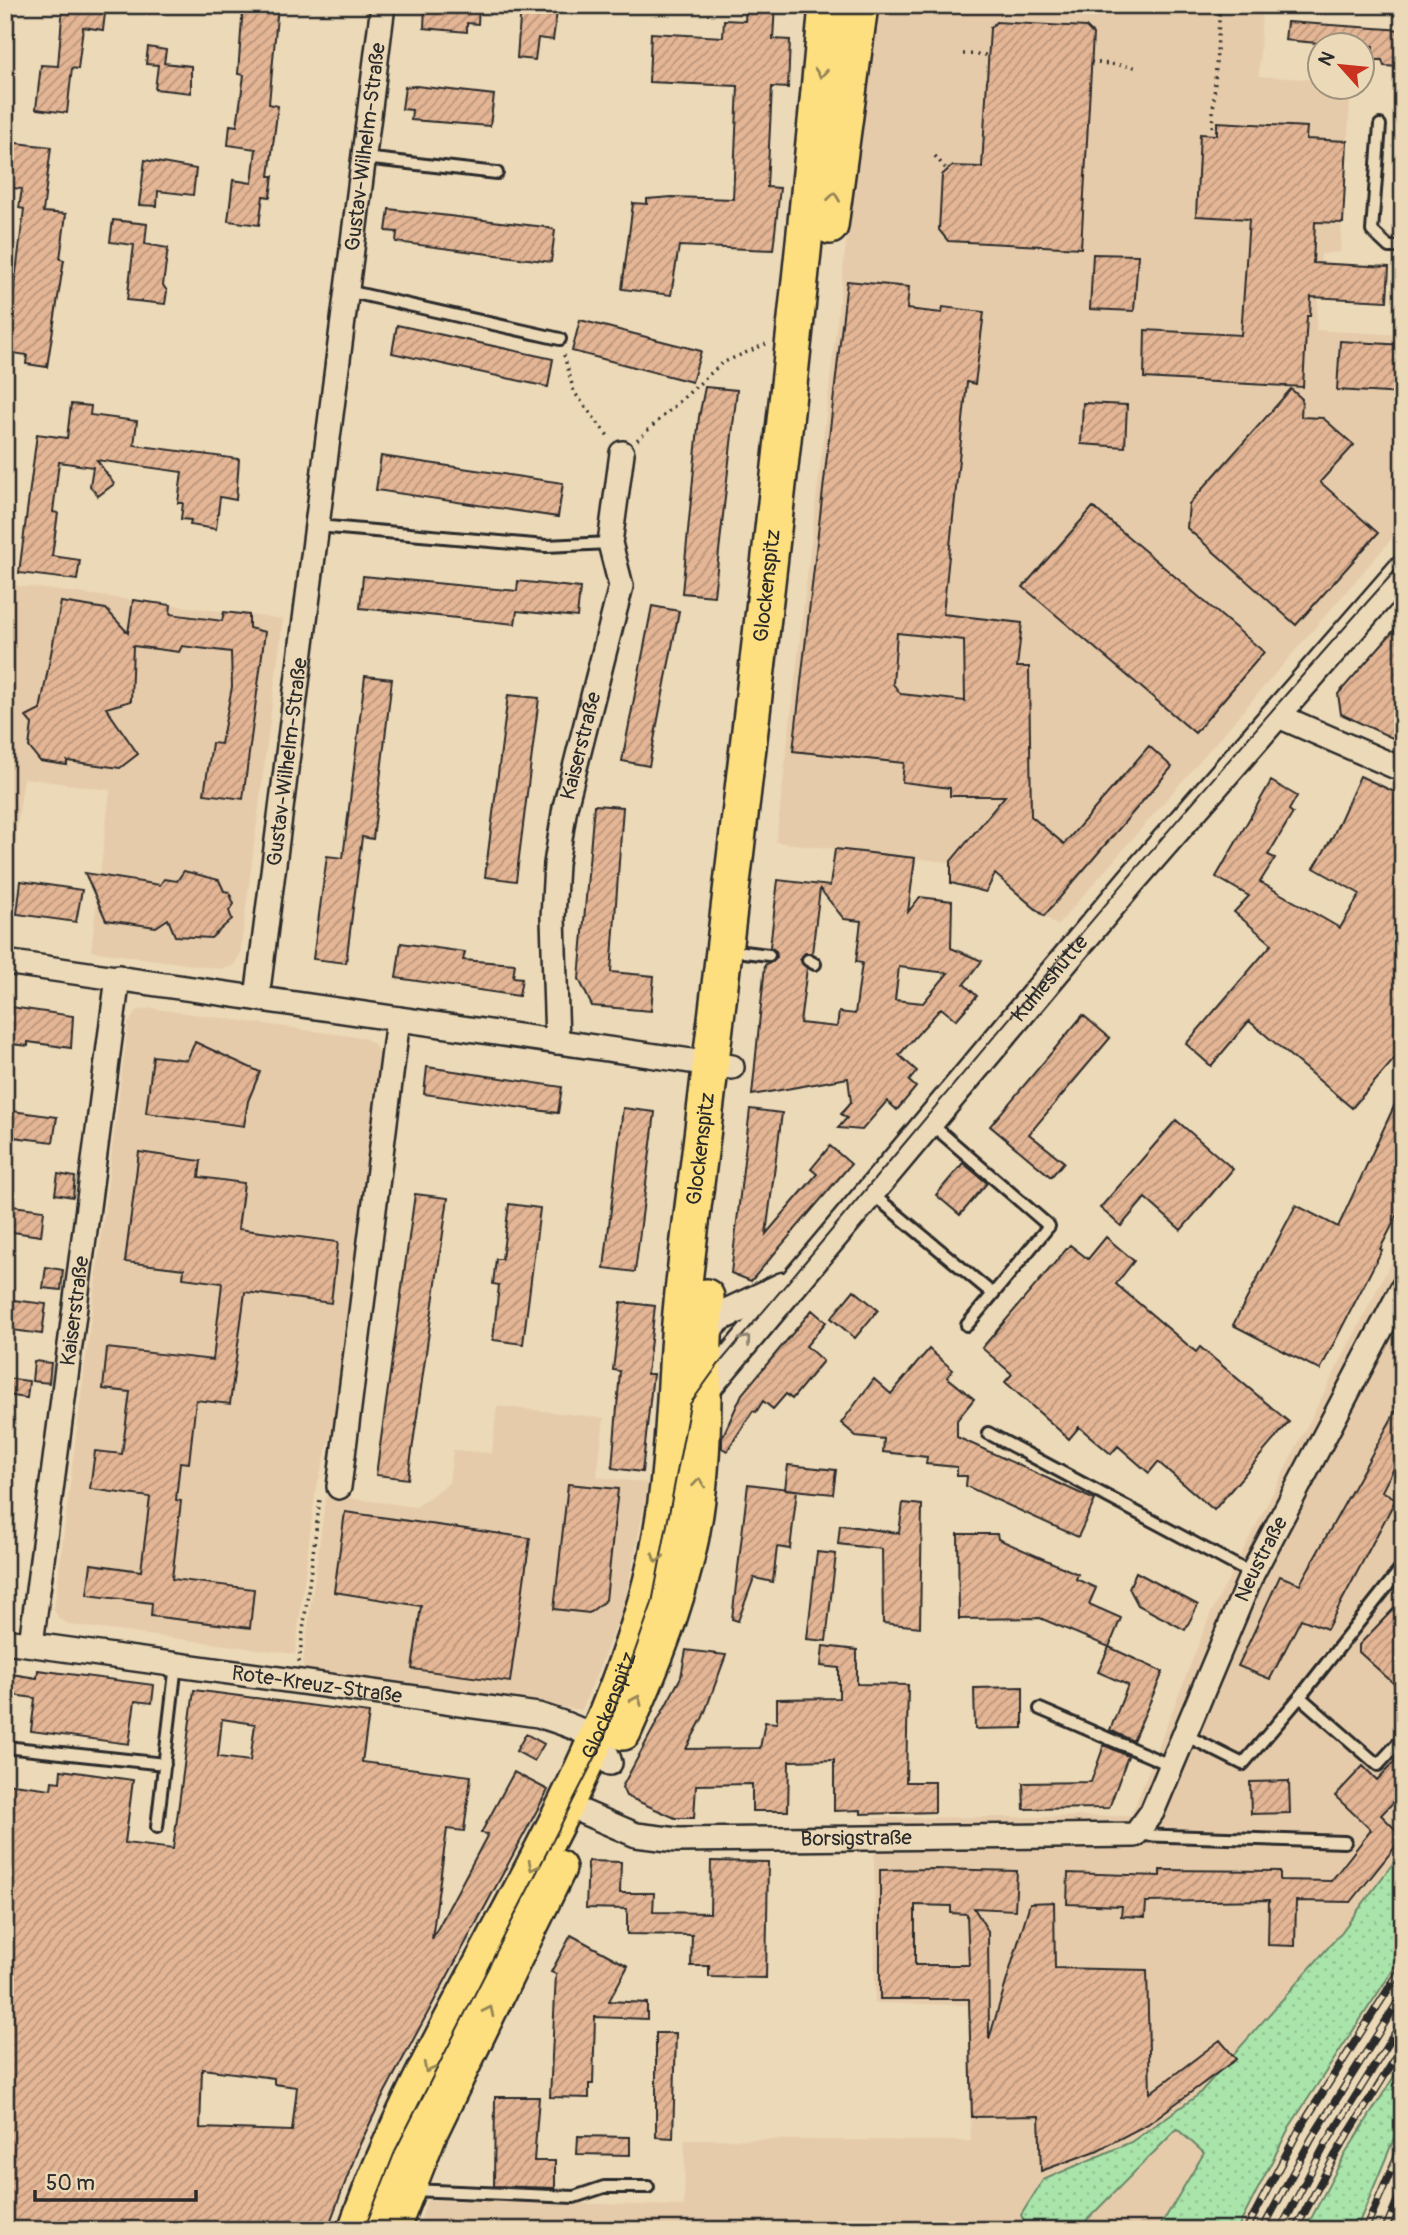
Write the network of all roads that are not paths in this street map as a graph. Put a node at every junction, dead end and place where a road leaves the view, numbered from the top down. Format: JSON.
{"nodes":[{"id":1,"x":383,"y":5,"type":"edge"},
{"id":2,"x":828,"y":5,"type":"edge"},
{"id":3,"x":860,"y":5,"type":"edge"},
{"id":4,"x":1380,"y":125,"type":"dead end"},
{"id":5,"x":364,"y":158,"type":"junction"},
{"id":6,"x":496,"y":173,"type":"dead end"},
{"id":7,"x":1403,"y":247,"type":"edge"},
{"id":8,"x":347,"y":291,"type":"junction"},
{"id":9,"x":560,"y":339,"type":"road end"},
{"id":10,"x":622,"y":453,"type":"road end"},
{"id":11,"x":317,"y":526,"type":"junction"},
{"id":12,"x":610,"y":542,"type":"junction"},
{"id":13,"x":1403,"y":569,"type":"edge"},
{"id":14,"x":1274,"y":714,"type":"junction"},
{"id":15,"x":1403,"y":770,"type":"edge"},
{"id":16,"x":5,"y":962,"type":"edge"},
{"id":17,"x":118,"y":977,"type":"junction"},
{"id":18,"x":257,"y":998,"type":"junction"},
{"id":19,"x":398,"y":1019,"type":"junction"},
{"id":20,"x":557,"y":1042,"type":"junction"},
{"id":21,"x":721,"y":1066,"type":"junction"},
{"id":22,"x":927,"y":1122,"type":"junction"},
{"id":23,"x":869,"y":1191,"type":"junction"},
{"id":24,"x":795,"y":1281,"type":"junction"},
{"id":25,"x":1403,"y":1287,"type":"edge"},
{"id":26,"x":993,"y":1294,"type":"junction"},
{"id":27,"x":967,"y":1325,"type":"dead end"},
{"id":28,"x":704,"y":1330,"type":"junction"},
{"id":29,"x":689,"y":1393,"type":"junction"},
{"id":30,"x":988,"y":1433,"type":"dead end"},
{"id":31,"x":339,"y":1487,"type":"road end"},
{"id":32,"x":1403,"y":1566,"type":"edge"},
{"id":33,"x":1252,"y":1574,"type":"junction"},
{"id":34,"x":5,"y":1641,"type":"edge"},
{"id":35,"x":31,"y":1644,"type":"junction"},
{"id":36,"x":176,"y":1664,"type":"junction"},
{"id":37,"x":1300,"y":1698,"type":"junction"},
{"id":38,"x":1040,"y":1709,"type":"dead end"},
{"id":39,"x":1185,"y":1735,"type":"junction"},
{"id":40,"x":1403,"y":1738,"type":"edge"},
{"id":41,"x":5,"y":1747,"type":"edge"},
{"id":42,"x":603,"y":1751,"type":"junction"},
{"id":43,"x":165,"y":1764,"type":"junction"},
{"id":44,"x":1172,"y":1766,"type":"junction"},
{"id":45,"x":585,"y":1813,"type":"junction"},
{"id":46,"x":157,"y":1827,"type":"dead end"},
{"id":47,"x":1135,"y":1835,"type":"junction"},
{"id":48,"x":1345,"y":1842,"type":"dead end"},
{"id":49,"x":648,"y":2187,"type":"dead end"},
{"id":50,"x":405,"y":2190,"type":"junction"},
{"id":51,"x":356,"y":2230,"type":"edge"},
{"id":52,"x":391,"y":2230,"type":"edge"}],
"edges":[{"from":1,"to":5,"type":"street","name":"Gustav-Wilhelm-Straße"},
{"from":2,"to":21,"type":"main road","name":"Glockenspitz","one_way":true},
{"from":21,"to":3,"type":"main road","name":"Glockenspitz","one_way":true},
{"from":4,"to":7,"type":"lane"},
{"from":5,"to":6,"type":"lane"},
{"from":5,"to":8,"type":"street","name":"Gustav-Wilhelm-Straße"},
{"from":8,"to":9,"type":"lane"},
{"from":8,"to":11,"type":"street","name":"Gustav-Wilhelm-Straße"},
{"from":10,"to":12,"type":"street","name":"Kaiserstraße"},
{"from":11,"to":12,"type":"lane"},
{"from":11,"to":18,"type":"street","name":"Gustav-Wilhelm-Straße"},
{"from":12,"to":20,"type":"street","name":"Kaiserstraße"},
{"from":13,"to":14,"type":"street","name":"Kuhleshütte"},
{"from":14,"to":15,"type":"street"},
{"from":14,"to":22,"type":"street","name":"Kuhleshütte"},
{"from":16,"to":17,"type":"street"},
{"from":17,"to":18,"type":"street"},
{"from":17,"to":35,"type":"street","name":"Kaiserstraße"},
{"from":18,"to":19,"type":"street"},
{"from":19,"to":20,"type":"street"},
{"from":19,"to":31,"type":"street"},
{"from":20,"to":21,"type":"street"},
{"from":21,"to":28,"type":"main road","name":"Glockenspitz"},
{"from":21,"to":29,"type":"main road","name":"Glockenspitz"},
{"from":22,"to":23,"type":"street","name":"Kuhleshütte"},
{"from":22,"to":26,"type":"lane"},
{"from":23,"to":24,"type":"street","name":"Kuhleshütte"},
{"from":23,"to":26,"type":"lane"},
{"from":24,"to":28,"type":"street"},
{"from":29,"to":24,"type":"street","name":"Kuhleshütte","one_way":true},
{"from":25,"to":33,"type":"street","name":"Neustraße"},
{"from":26,"to":27,"type":"lane"},
{"from":28,"to":29,"type":"main road","name":"Glockenspitz"},
{"from":29,"to":42,"type":"main road","name":"Glockenspitz"},
{"from":30,"to":33,"type":"lane"},
{"from":32,"to":37,"type":"lane"},
{"from":33,"to":39,"type":"street","name":"Neustraße"},
{"from":34,"to":35,"type":"street","name":"Rote-Kreuz-Straße"},
{"from":35,"to":36,"type":"street","name":"Rote-Kreuz-Straße"},
{"from":36,"to":42,"type":"street","name":"Rote-Kreuz-Straße"},
{"from":36,"to":43,"type":"lane"},
{"from":37,"to":39,"type":"lane"},
{"from":37,"to":40,"type":"lane"},
{"from":38,"to":44,"type":"lane"},
{"from":39,"to":44,"type":"street","name":"Neustraße"},
{"from":41,"to":43,"type":"lane"},
{"from":42,"to":45,"type":"main road","name":"Glockenspitz"},
{"from":42,"to":51,"type":"main road","name":"Glockenspitz","one_way":true},
{"from":43,"to":46,"type":"lane"},
{"from":44,"to":47,"type":"street","name":"Neustraße"},
{"from":45,"to":47,"type":"street","name":"Borsigstraße"},
{"from":50,"to":45,"type":"main road","name":"Glockenspitz","one_way":true},
{"from":47,"to":48,"type":"lane"},
{"from":49,"to":50,"type":"lane"},
{"from":50,"to":52,"type":"main road","name":"Glockenspitz"}]}
